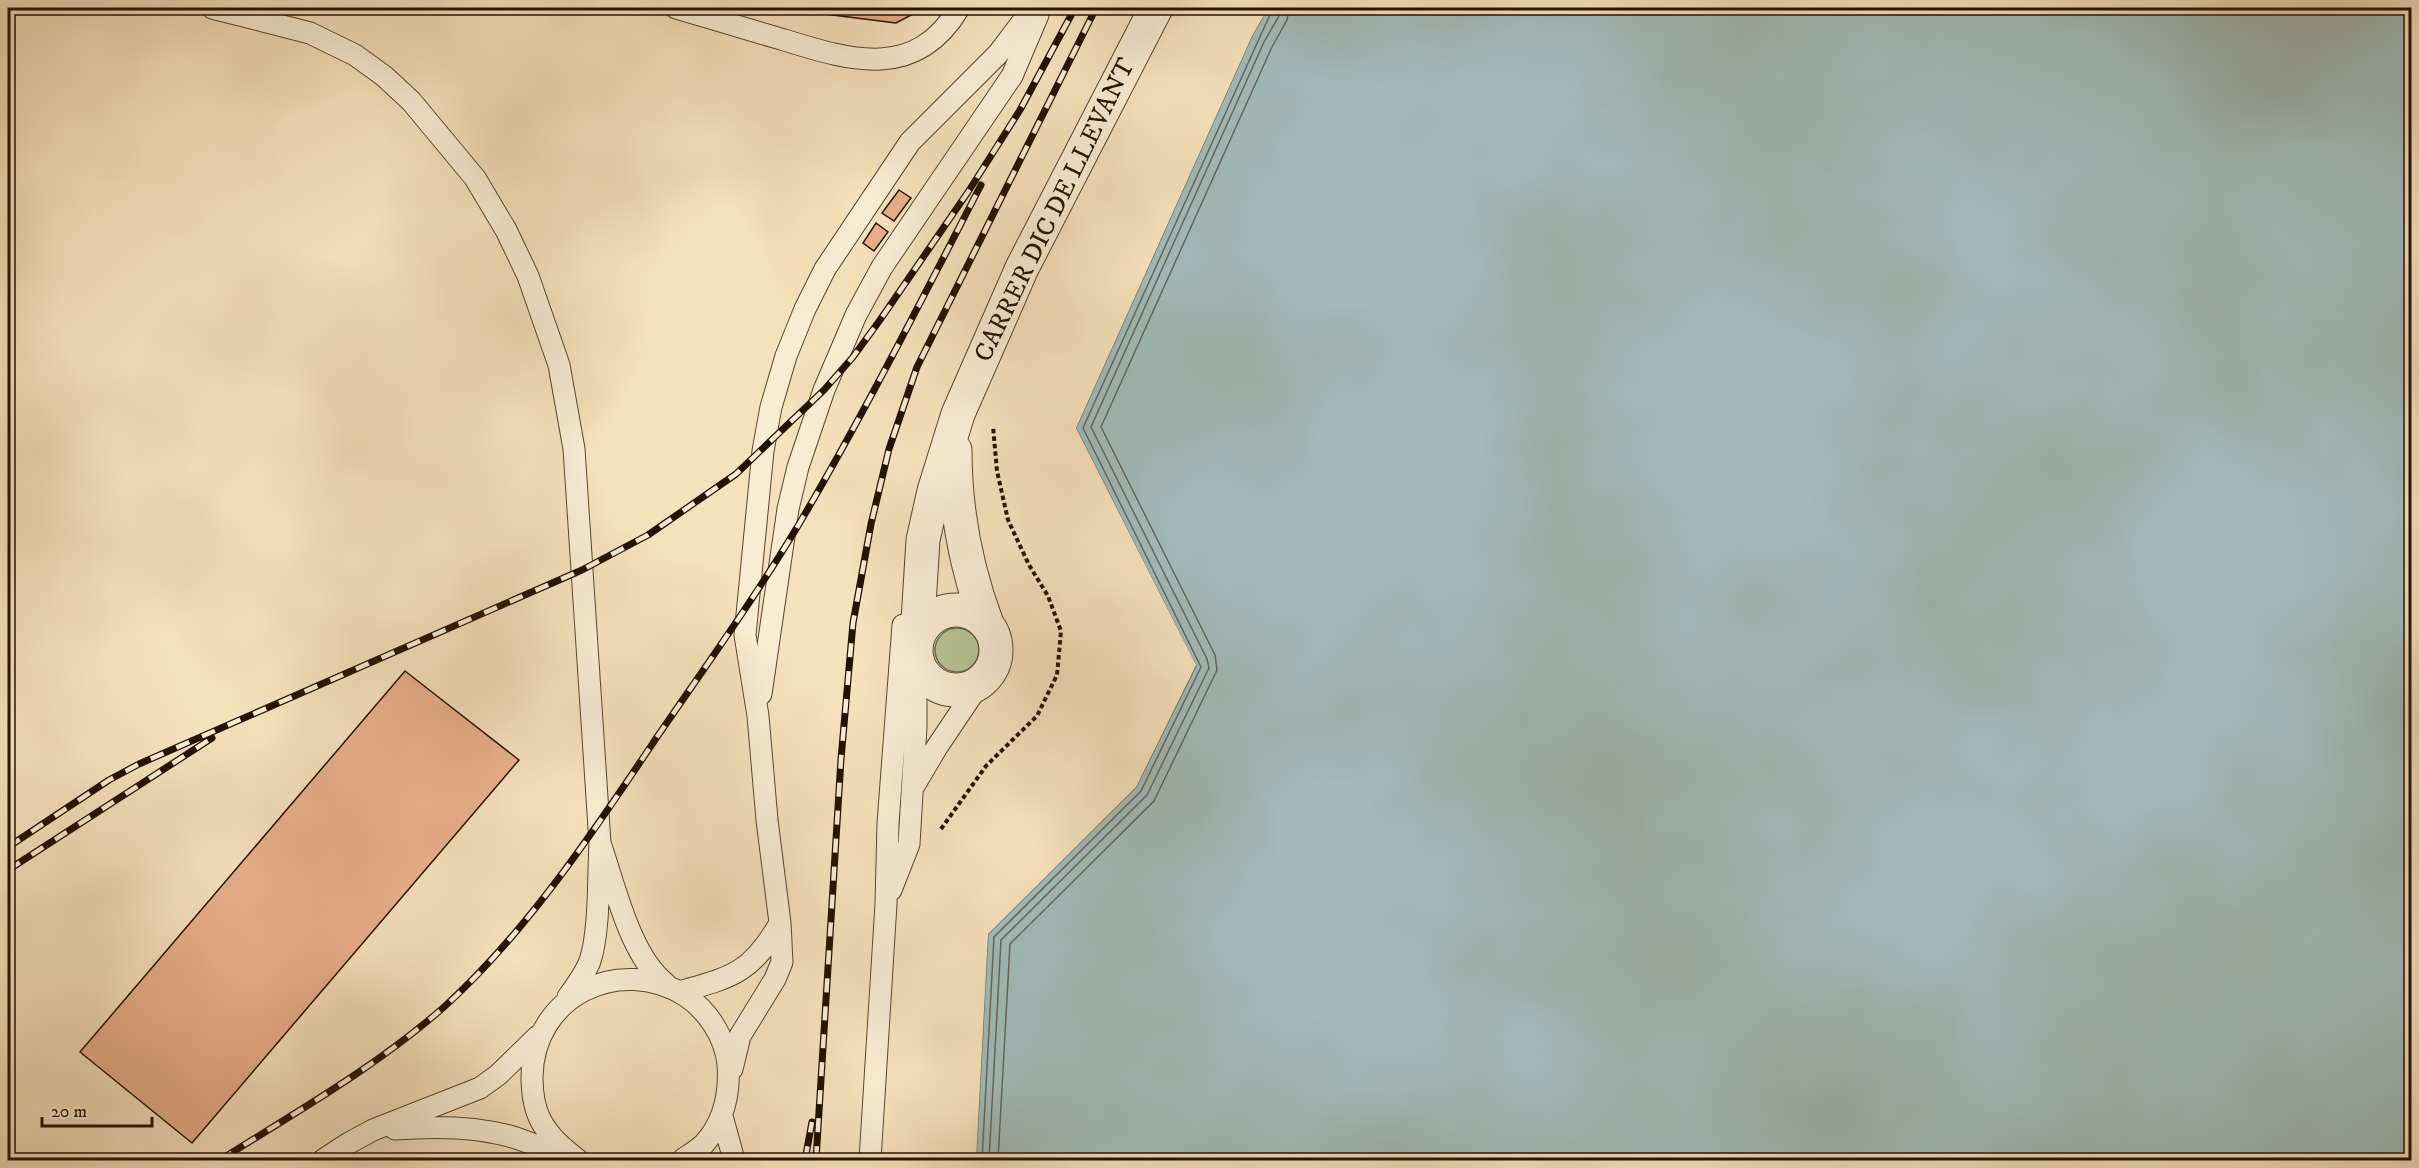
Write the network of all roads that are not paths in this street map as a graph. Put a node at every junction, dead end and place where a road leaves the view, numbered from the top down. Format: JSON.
{"nodes":[{"id":1,"x":212,"y":8,"type":"edge"},
{"id":2,"x":676,"y":8,"type":"edge"},
{"id":3,"x":959,"y":8,"type":"edge"},
{"id":4,"x":1033,"y":8,"type":"edge"},
{"id":5,"x":1041,"y":8,"type":"edge"},
{"id":6,"x":1156,"y":8,"type":"edge"},
{"id":7,"x":958,"y":414,"type":"junction"},
{"id":8,"x":923,"y":540,"type":"junction"},
{"id":9,"x":987,"y":624,"type":"junction"},
{"id":10,"x":916,"y":653,"type":"junction"},
{"id":11,"x":982,"y":680,"type":"junction"},
{"id":12,"x":758,"y":716,"type":"junction"},
{"id":13,"x":913,"y":789,"type":"junction"},
{"id":14,"x":600,"y":843,"type":"junction"},
{"id":15,"x":886,"y":904,"type":"junction"},
{"id":16,"x":780,"y":923,"type":"junction"},
{"id":17,"x":674,"y":989,"type":"junction"},
{"id":18,"x":558,"y":1009,"type":"junction"},
{"id":19,"x":542,"y":1032,"type":"junction"},
{"id":20,"x":730,"y":1084,"type":"junction"},
{"id":21,"x":722,"y":1116,"type":"junction"},
{"id":22,"x":373,"y":1130,"type":"junction"},
{"id":23,"x":323,"y":1161,"type":"edge"},
{"id":24,"x":576,"y":1161,"type":"edge"},
{"id":25,"x":682,"y":1161,"type":"edge"},
{"id":26,"x":734,"y":1161,"type":"edge"},
{"id":27,"x":870,"y":1161,"type":"edge"}],
"edges":[{"from":1,"to":14,"type":"lane"},
{"from":2,"to":3,"type":"lane"},
{"from":4,"to":12,"type":"lane"},
{"from":5,"to":12,"type":"lane"},
{"from":6,"to":7,"type":"street","name":"CARRER DIC DE LLEVANT"},
{"from":7,"to":8,"type":"street","name":"CARRER DIC DE LLEVANT"},
{"from":7,"to":9,"type":"street","name":"CARRER DIC DE LLEVANT"},
{"from":8,"to":10,"type":"street","name":"CARRER DIC DE LLEVANT"},
{"from":8,"to":15,"type":"lane","name":"CARRER DIC DE LLEVANT"},
{"from":9,"to":10,"type":"street","name":"CARRER DIC DE LLEVANT"},
{"from":9,"to":11,"type":"street","name":"CARRER DIC DE LLEVANT"},
{"from":10,"to":11,"type":"street"},
{"from":10,"to":13,"type":"lane","name":"CARRER DIC DE LLEVANT"},
{"from":11,"to":13,"type":"lane"},
{"from":12,"to":16,"type":"lane"},
{"from":13,"to":15,"type":"lane","name":"CARRER DIC DE LLEVANT"},
{"from":14,"to":17,"type":"lane"},
{"from":14,"to":18,"type":"lane"},
{"from":15,"to":27,"type":"lane","name":"CARRER DIC DE LLEVANT"},
{"from":16,"to":17,"type":"lane"},
{"from":16,"to":20,"type":"lane"},
{"from":17,"to":18,"type":"lane"},
{"from":17,"to":20,"type":"lane"},
{"from":18,"to":19,"type":"lane"},
{"from":19,"to":22,"type":"lane"},
{"from":19,"to":24,"type":"lane"},
{"from":20,"to":21,"type":"lane"},
{"from":21,"to":25,"type":"lane"},
{"from":21,"to":26,"type":"lane"},
{"from":22,"to":23,"type":"lane"},
{"from":22,"to":24,"type":"lane"}]}
